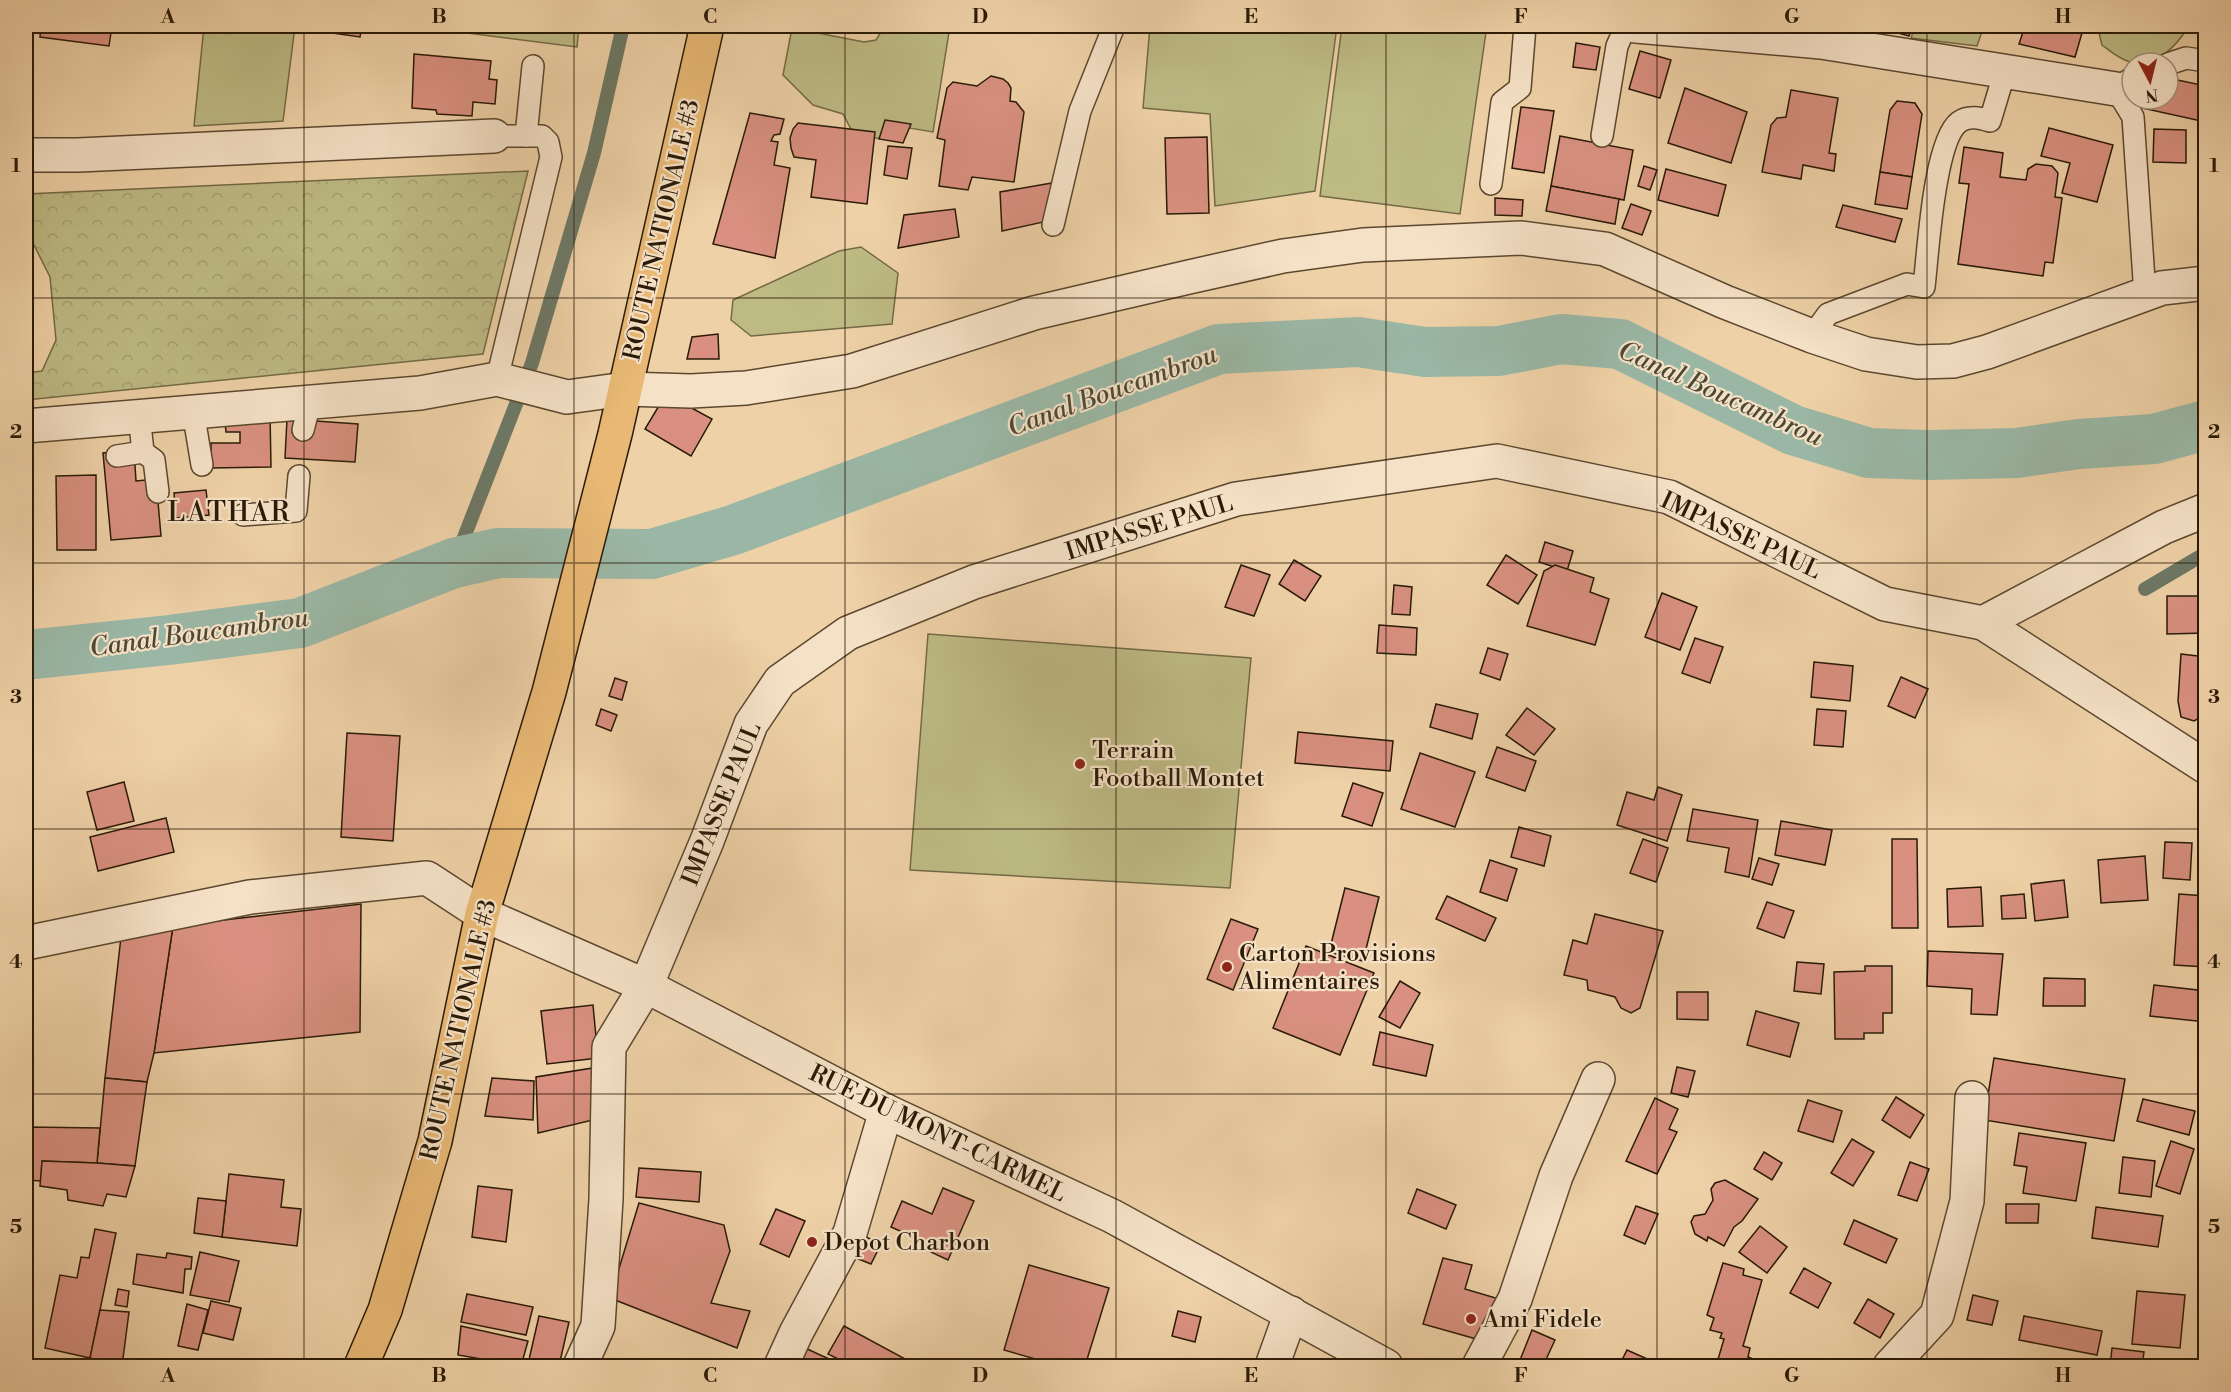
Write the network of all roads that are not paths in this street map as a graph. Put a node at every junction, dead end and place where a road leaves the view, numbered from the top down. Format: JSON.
{"nodes":[{"id":1,"x":707,"y":26,"type":"edge"},
{"id":2,"x":1114,"y":26,"type":"edge"},
{"id":3,"x":1525,"y":26,"type":"edge"},
{"id":4,"x":1626,"y":26,"type":"edge"},
{"id":5,"x":1636,"y":26,"type":"edge"},
{"id":6,"x":1726,"y":29,"type":"edge"},
{"id":7,"x":1823,"y":34,"type":"edge"},
{"id":8,"x":2180,"y":60,"type":"edge"},
{"id":9,"x":2205,"y":61,"type":"edge"},
{"id":10,"x":533,"y":66,"type":"dead end"},
{"id":11,"x":2005,"y":71,"type":"junction"},
{"id":12,"x":2120,"y":83,"type":"edge"},
{"id":13,"x":2131,"y":111,"type":"edge"},
{"id":14,"x":526,"y":135,"type":"junction"},
{"id":15,"x":494,"y":136,"type":"joint"},
{"id":16,"x":1602,"y":136,"type":"dead end"},
{"id":17,"x":26,"y":155,"type":"edge"},
{"id":18,"x":1491,"y":184,"type":"dead end"},
{"id":19,"x":1053,"y":225,"type":"dead end"},
{"id":20,"x":2205,"y":283,"type":"edge"},
{"id":21,"x":2145,"y":295,"type":"junction"},
{"id":22,"x":1812,"y":336,"type":"junction"},
{"id":23,"x":497,"y":379,"type":"junction"},
{"id":24,"x":625,"y":389,"type":"junction"},
{"id":25,"x":193,"y":411,"type":"junction"},
{"id":26,"x":139,"y":415,"type":"junction"},
{"id":27,"x":26,"y":426,"type":"edge"},
{"id":28,"x":143,"y":452,"type":"junction"},
{"id":29,"x":117,"y":456,"type":"dead end"},
{"id":30,"x":202,"y":465,"type":"dead end"},
{"id":31,"x":299,"y":476,"type":"dead end"},
{"id":32,"x":158,"y":492,"type":"dead end"},
{"id":33,"x":2205,"y":510,"type":"edge"},
{"id":34,"x":243,"y":515,"type":"dead end"},
{"id":35,"x":1983,"y":623,"type":"junction"},
{"id":36,"x":2203,"y":766,"type":"edge"},
{"id":37,"x":482,"y":914,"type":"junction"},
{"id":38,"x":26,"y":943,"type":"edge"},
{"id":39,"x":646,"y":986,"type":"junction"},
{"id":40,"x":1598,"y":1079,"type":"dead end"},
{"id":41,"x":1972,"y":1098,"type":"dead end"},
{"id":42,"x":886,"y":1111,"type":"junction"},
{"id":43,"x":1291,"y":1313,"type":"junction"},
{"id":44,"x":361,"y":1366,"type":"edge"},
{"id":45,"x":580,"y":1366,"type":"edge"},
{"id":46,"x":781,"y":1366,"type":"edge"},
{"id":47,"x":1272,"y":1366,"type":"edge"},
{"id":48,"x":1386,"y":1366,"type":"edge"},
{"id":49,"x":1479,"y":1366,"type":"edge"},
{"id":50,"x":1890,"y":1366,"type":"edge"}],
"edges":[{"from":1,"to":24,"type":"main road","name":"ROUTE NATIONALE #3"},
{"from":2,"to":19,"type":"lane"},
{"from":3,"to":18,"type":"lane"},
{"from":4,"to":16,"type":"lane"},
{"from":5,"to":6,"type":"street"},
{"from":6,"to":7,"type":"street"},
{"from":7,"to":11,"type":"street"},
{"from":8,"to":9,"type":"lane"},
{"from":10,"to":14,"type":"lane"},
{"from":11,"to":12,"type":"street"},
{"from":11,"to":22,"type":"lane"},
{"from":13,"to":21,"type":"lane"},
{"from":14,"to":15,"type":"lane"},
{"from":14,"to":23,"type":"lane"},
{"from":15,"to":17,"type":"street"},
{"from":20,"to":21,"type":"street"},
{"from":21,"to":22,"type":"street"},
{"from":22,"to":24,"type":"street"},
{"from":23,"to":24,"type":"street"},
{"from":23,"to":25,"type":"street"},
{"from":24,"to":37,"type":"main road","name":"ROUTE NATIONALE #3"},
{"from":25,"to":26,"type":"street"},
{"from":25,"to":30,"type":"lane"},
{"from":26,"to":27,"type":"street"},
{"from":26,"to":28,"type":"lane"},
{"from":28,"to":29,"type":"lane"},
{"from":28,"to":32,"type":"lane"},
{"from":31,"to":34,"type":"lane"},
{"from":33,"to":35,"type":"street"},
{"from":35,"to":36,"type":"street","name":"IMPASSE PAUL"},
{"from":35,"to":39,"type":"street","name":"IMPASSE PAUL"},
{"from":37,"to":38,"type":"street","name":"RUE DU MONT-CARMEL"},
{"from":37,"to":39,"type":"street","name":"RUE DU MONT-CARMEL"},
{"from":37,"to":44,"type":"main road","name":"ROUTE NATIONALE #3"},
{"from":39,"to":42,"type":"street","name":"RUE DU MONT-CARMEL"},
{"from":39,"to":45,"type":"street","name":"IMPASSE PAUL"},
{"from":40,"to":49,"type":"street"},
{"from":41,"to":50,"type":"street"},
{"from":42,"to":43,"type":"street","name":"RUE DU MONT-CARMEL"},
{"from":42,"to":46,"type":"street"},
{"from":43,"to":47,"type":"street"},
{"from":43,"to":48,"type":"street","name":"RUE DU MONT-CARMEL"}]}
